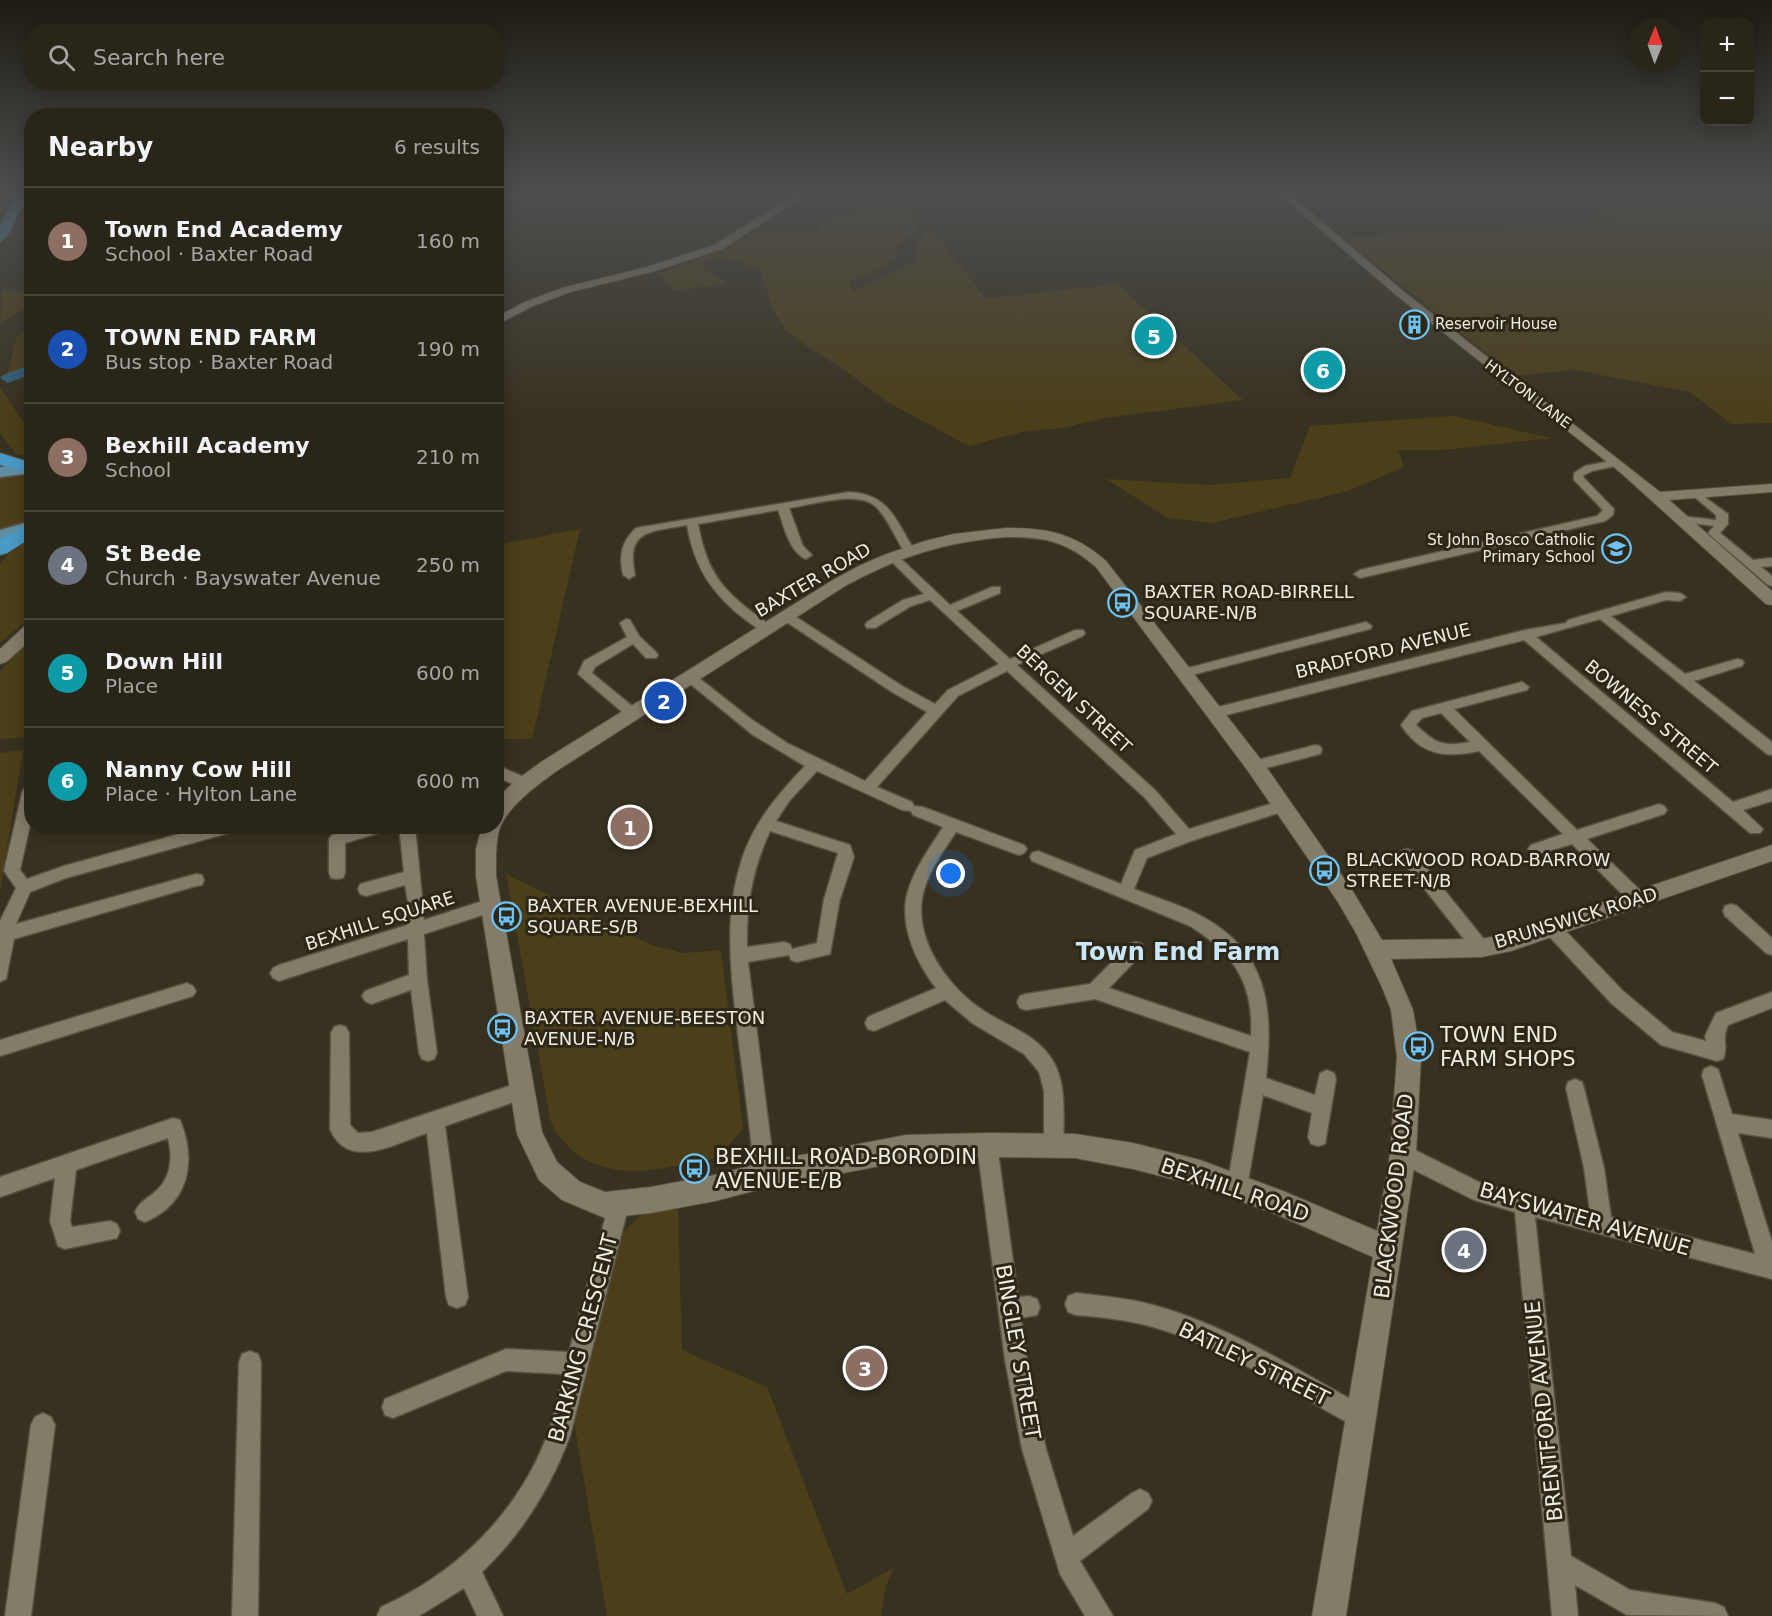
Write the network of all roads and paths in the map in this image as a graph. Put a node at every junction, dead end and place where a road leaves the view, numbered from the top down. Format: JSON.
{"nodes":[{"id":1,"x":656,"y":267,"type":"edge"},
{"id":2,"x":1368,"y":267,"type":"edge"},
{"id":3,"x":504,"y":318,"type":"edge"},
{"id":4,"x":0,"y":458,"type":"edge"},
{"id":5,"x":1616,"y":463,"type":"junction"},
{"id":6,"x":24,"y":466,"type":"edge"},
{"id":7,"x":24,"y":469,"type":"edge"},
{"id":8,"x":0,"y":472,"type":"edge"},
{"id":9,"x":1772,"y":488,"type":"edge"},
{"id":10,"x":1696,"y":494,"type":"junction"},
{"id":11,"x":1657,"y":497,"type":"junction"},
{"id":12,"x":783,"y":508,"type":"junction"},
{"id":13,"x":1681,"y":519,"type":"junction"},
{"id":14,"x":692,"y":521,"type":"junction"},
{"id":15,"x":1722,"y":524,"type":"junction"},
{"id":16,"x":24,"y":529,"type":"edge"},
{"id":17,"x":24,"y":532,"type":"edge"},
{"id":18,"x":0,"y":536,"type":"edge"},
{"id":19,"x":0,"y":549,"type":"edge"},
{"id":20,"x":909,"y":551,"type":"junction"},
{"id":21,"x":806,"y":555,"type":"dead end"},
{"id":22,"x":893,"y":557,"type":"junction"},
{"id":23,"x":1772,"y":562,"type":"edge"},
{"id":24,"x":1751,"y":564,"type":"junction"},
{"id":25,"x":1360,"y":574,"type":"dead end"},
{"id":26,"x":629,"y":575,"type":"dead end"},
{"id":27,"x":1772,"y":582,"type":"edge"},
{"id":28,"x":996,"y":590,"type":"dead end"},
{"id":29,"x":932,"y":595,"type":"junction"},
{"id":30,"x":1680,"y":597,"type":"dead end"},
{"id":31,"x":1772,"y":600,"type":"edge"},
{"id":32,"x":948,"y":610,"type":"junction"},
{"id":33,"x":1601,"y":615,"type":"junction"},
{"id":34,"x":786,"y":616,"type":"junction"},
{"id":35,"x":626,"y":623,"type":"dead end"},
{"id":36,"x":871,"y":625,"type":"dead end"},
{"id":37,"x":1366,"y":627,"type":"dead end"},
{"id":38,"x":767,"y":629,"type":"junction"},
{"id":39,"x":1079,"y":633,"type":"dead end"},
{"id":40,"x":1525,"y":634,"type":"junction"},
{"id":41,"x":24,"y":636,"type":"edge"},
{"id":42,"x":634,"y":638,"type":"junction"},
{"id":43,"x":651,"y":655,"type":"dead end"},
{"id":44,"x":0,"y":658,"type":"edge"},
{"id":45,"x":1737,"y":663,"type":"dead end"},
{"id":46,"x":1009,"y":664,"type":"junction"},
{"id":47,"x":1184,"y":673,"type":"junction"},
{"id":48,"x":690,"y":678,"type":"junction"},
{"id":49,"x":1684,"y":679,"type":"junction"},
{"id":50,"x":1522,"y":687,"type":"dead end"},
{"id":51,"x":1444,"y":708,"type":"junction"},
{"id":52,"x":936,"y":711,"type":"junction"},
{"id":53,"x":1214,"y":713,"type":"junction"},
{"id":54,"x":633,"y":714,"type":"junction"},
{"id":55,"x":1483,"y":746,"type":"junction"},
{"id":56,"x":1771,"y":747,"type":"edge"},
{"id":57,"x":1315,"y":750,"type":"dead end"},
{"id":58,"x":814,"y":765,"type":"junction"},
{"id":59,"x":1255,"y":766,"type":"junction"},
{"id":60,"x":504,"y":774,"type":"edge"},
{"id":61,"x":526,"y":784,"type":"junction"},
{"id":62,"x":867,"y":788,"type":"junction"},
{"id":63,"x":1772,"y":795,"type":"edge"},
{"id":64,"x":1283,"y":806,"type":"junction"},
{"id":65,"x":504,"y":807,"type":"edge"},
{"id":66,"x":1731,"y":808,"type":"junction"},
{"id":67,"x":1659,"y":810,"type":"dead end"},
{"id":68,"x":24,"y":816,"type":"edge"},
{"id":69,"x":765,"y":824,"type":"junction"},
{"id":70,"x":952,"y":825,"type":"junction"},
{"id":71,"x":1755,"y":829,"type":"dead end"},
{"id":72,"x":190,"y":834,"type":"edge"},
{"id":73,"x":355,"y":834,"type":"edge"},
{"id":74,"x":408,"y":834,"type":"edge"},
{"id":75,"x":490,"y":834,"type":"edge"},
{"id":76,"x":1186,"y":836,"type":"junction"},
{"id":77,"x":1576,"y":837,"type":"junction"},
{"id":78,"x":1019,"y":849,"type":"dead end"},
{"id":79,"x":1536,"y":849,"type":"dead end"},
{"id":80,"x":1772,"y":853,"type":"edge"},
{"id":81,"x":1407,"y":855,"type":"dead end"},
{"id":82,"x":1038,"y":856,"type":"dead end"},
{"id":83,"x":337,"y":873,"type":"dead end"},
{"id":84,"x":412,"y":876,"type":"junction"},
{"id":85,"x":196,"y":880,"type":"dead end"},
{"id":86,"x":24,"y":887,"type":"junction"},
{"id":87,"x":366,"y":890,"type":"dead end"},
{"id":88,"x":1125,"y":892,"type":"junction"},
{"id":89,"x":1639,"y":900,"type":"junction"},
{"id":90,"x":492,"y":906,"type":"junction"},
{"id":91,"x":1731,"y":911,"type":"dead end"},
{"id":92,"x":415,"y":913,"type":"junction"},
{"id":93,"x":1552,"y":928,"type":"junction"},
{"id":94,"x":7,"y":934,"type":"junction"},
{"id":95,"x":1481,"y":948,"type":"junction"},
{"id":96,"x":1772,"y":948,"type":"edge"},
{"id":97,"x":1136,"y":949,"type":"dead end"},
{"id":98,"x":1375,"y":950,"type":"junction"},
{"id":99,"x":739,"y":956,"type":"junction"},
{"id":100,"x":279,"y":973,"type":"dead end"},
{"id":101,"x":0,"y":974,"type":"edge"},
{"id":102,"x":418,"y":980,"type":"junction"},
{"id":103,"x":1095,"y":990,"type":"junction"},
{"id":104,"x":948,"y":991,"type":"junction"},
{"id":105,"x":187,"y":992,"type":"dead end"},
{"id":106,"x":371,"y":996,"type":"dead end"},
{"id":107,"x":1772,"y":1000,"type":"edge"},
{"id":108,"x":1026,"y":1002,"type":"dead end"},
{"id":109,"x":874,"y":1023,"type":"dead end"},
{"id":110,"x":340,"y":1033,"type":"dead end"},
{"id":111,"x":1259,"y":1047,"type":"junction"},
{"id":112,"x":0,"y":1048,"type":"edge"},
{"id":113,"x":428,"y":1053,"type":"dead end"},
{"id":114,"x":1711,"y":1075,"type":"dead end"},
{"id":115,"x":1327,"y":1079,"type":"dead end"},
{"id":116,"x":1255,"y":1083,"type":"junction"},
{"id":117,"x":1575,"y":1088,"type":"dead end"},
{"id":118,"x":524,"y":1090,"type":"junction"},
{"id":119,"x":1322,"y":1107,"type":"junction"},
{"id":120,"x":435,"y":1120,"type":"junction"},
{"id":121,"x":1725,"y":1122,"type":"junction"},
{"id":122,"x":1772,"y":1129,"type":"edge"},
{"id":123,"x":1318,"y":1137,"type":"dead end"},
{"id":124,"x":987,"y":1145,"type":"junction"},
{"id":125,"x":1054,"y":1146,"type":"junction"},
{"id":126,"x":1403,"y":1154,"type":"junction"},
{"id":127,"x":67,"y":1164,"type":"junction"},
{"id":128,"x":765,"y":1175,"type":"junction"},
{"id":129,"x":0,"y":1187,"type":"edge"},
{"id":130,"x":1237,"y":1187,"type":"junction"},
{"id":131,"x":619,"y":1204,"type":"junction"},
{"id":132,"x":1524,"y":1205,"type":"junction"},
{"id":133,"x":145,"y":1212,"type":"dead end"},
{"id":134,"x":1602,"y":1226,"type":"junction"},
{"id":135,"x":110,"y":1232,"type":"dead end"},
{"id":136,"x":1387,"y":1249,"type":"junction"},
{"id":137,"x":1771,"y":1269,"type":"edge"},
{"id":138,"x":457,"y":1297,"type":"dead end"},
{"id":139,"x":1076,"y":1304,"type":"dead end"},
{"id":140,"x":250,"y":1362,"type":"dead end"},
{"id":141,"x":577,"y":1364,"type":"junction"},
{"id":142,"x":393,"y":1407,"type":"dead end"},
{"id":143,"x":1359,"y":1417,"type":"junction"},
{"id":144,"x":43,"y":1425,"type":"dead end"},
{"id":145,"x":1140,"y":1501,"type":"dead end"},
{"id":146,"x":1067,"y":1556,"type":"junction"},
{"id":147,"x":1560,"y":1563,"type":"junction"},
{"id":148,"x":468,"y":1570,"type":"junction"},
{"id":149,"x":18,"y":1616,"type":"edge"},
{"id":150,"x":245,"y":1616,"type":"edge"},
{"id":151,"x":390,"y":1616,"type":"edge"},
{"id":152,"x":490,"y":1616,"type":"edge"},
{"id":153,"x":1100,"y":1616,"type":"edge"},
{"id":154,"x":1329,"y":1616,"type":"edge"},
{"id":155,"x":1565,"y":1616,"type":"edge"},
{"id":156,"x":1714,"y":1616,"type":"edge"}],
"edges":[{"from":1,"to":3,"type":"street"},
{"from":2,"to":5,"type":"street","name":"HYLTON LANE"},
{"from":4,"to":6,"type":"highway"},
{"from":5,"to":11,"type":"street","name":"HYLTON LANE"},
{"from":5,"to":25,"type":"street"},
{"from":7,"to":8,"type":"main road"},
{"from":9,"to":10,"type":"street"},
{"from":10,"to":11,"type":"street"},
{"from":10,"to":15,"type":"street"},
{"from":11,"to":13,"type":"street","name":"HYLTON LANE"},
{"from":12,"to":14,"type":"street"},
{"from":12,"to":20,"type":"street"},
{"from":12,"to":21,"type":"street"},
{"from":13,"to":15,"type":"street"},
{"from":13,"to":31,"type":"street","name":"HYLTON LANE"},
{"from":14,"to":26,"type":"street"},
{"from":14,"to":38,"type":"street"},
{"from":15,"to":24,"type":"street"},
{"from":16,"to":18,"type":"main road"},
{"from":17,"to":19,"type":"highway"},
{"from":20,"to":22,"type":"street","name":"BAXTER ROAD"},
{"from":20,"to":47,"type":"street","name":"BAXTER ROAD"},
{"from":22,"to":29,"type":"street","name":"BERGEN STREET"},
{"from":22,"to":34,"type":"street","name":"BAXTER ROAD"},
{"from":23,"to":24,"type":"street"},
{"from":24,"to":27,"type":"street"},
{"from":28,"to":32,"type":"street"},
{"from":29,"to":32,"type":"street","name":"BERGEN STREET"},
{"from":29,"to":36,"type":"street"},
{"from":30,"to":33,"type":"street","name":"BRADFORD AVENUE"},
{"from":32,"to":46,"type":"street","name":"BERGEN STREET"},
{"from":33,"to":40,"type":"street","name":"BRADFORD AVENUE"},
{"from":33,"to":49,"type":"street"},
{"from":34,"to":38,"type":"street","name":"BAXTER ROAD"},
{"from":34,"to":52,"type":"street"},
{"from":35,"to":42,"type":"street"},
{"from":37,"to":47,"type":"street"},
{"from":38,"to":48,"type":"street","name":"BAXTER ROAD"},
{"from":39,"to":46,"type":"street"},
{"from":40,"to":53,"type":"street","name":"BRADFORD AVENUE"},
{"from":40,"to":66,"type":"street","name":"BOWNESS STREET"},
{"from":41,"to":44,"type":"street"},
{"from":42,"to":43,"type":"street"},
{"from":42,"to":54,"type":"street"},
{"from":45,"to":49,"type":"street"},
{"from":46,"to":52,"type":"street"},
{"from":46,"to":76,"type":"street","name":"BERGEN STREET"},
{"from":47,"to":53,"type":"street","name":"BAXTER ROAD"},
{"from":48,"to":54,"type":"street","name":"BAXTER ROAD"},
{"from":48,"to":58,"type":"street"},
{"from":49,"to":56,"type":"street"},
{"from":50,"to":51,"type":"street"},
{"from":51,"to":55,"type":"street"},
{"from":51,"to":55,"type":"street"},
{"from":52,"to":62,"type":"street"},
{"from":53,"to":59,"type":"street","name":"BAXTER ROAD"},
{"from":54,"to":61,"type":"street","name":"BAXTER ROAD"},
{"from":55,"to":77,"type":"street"},
{"from":57,"to":59,"type":"street"},
{"from":58,"to":62,"type":"street"},
{"from":58,"to":69,"type":"street"},
{"from":59,"to":64,"type":"street","name":"BAXTER ROAD"},
{"from":60,"to":61,"type":"street"},
{"from":61,"to":65,"type":"street"},
{"from":62,"to":70,"type":"street"},
{"from":63,"to":66,"type":"street"},
{"from":64,"to":76,"type":"street"},
{"from":64,"to":98,"type":"street","name":"BLACKWOOD ROAD"},
{"from":66,"to":71,"type":"street","name":"BOWNESS STREET"},
{"from":67,"to":77,"type":"street"},
{"from":68,"to":86,"type":"street"},
{"from":69,"to":99,"type":"street"},
{"from":69,"to":99,"type":"street"},
{"from":70,"to":78,"type":"street"},
{"from":70,"to":104,"type":"street"},
{"from":72,"to":86,"type":"street"},
{"from":73,"to":83,"type":"street"},
{"from":74,"to":84,"type":"street"},
{"from":75,"to":90,"type":"street","name":"BEXHILL ROAD"},
{"from":76,"to":88,"type":"street"},
{"from":77,"to":79,"type":"street"},
{"from":77,"to":89,"type":"street"},
{"from":80,"to":89,"type":"street","name":"BRUNSWICK ROAD"},
{"from":81,"to":95,"type":"street"},
{"from":82,"to":88,"type":"street"},
{"from":84,"to":87,"type":"street"},
{"from":84,"to":92,"type":"street"},
{"from":85,"to":94,"type":"street"},
{"from":86,"to":94,"type":"street"},
{"from":88,"to":111,"type":"street"},
{"from":89,"to":93,"type":"street","name":"BRUNSWICK ROAD"},
{"from":90,"to":92,"type":"street","name":"BEXHILL SQUARE"},
{"from":90,"to":118,"type":"street","name":"BEXHILL ROAD"},
{"from":91,"to":96,"type":"street"},
{"from":92,"to":100,"type":"street","name":"BEXHILL SQUARE"},
{"from":92,"to":102,"type":"street"},
{"from":93,"to":95,"type":"street","name":"BRUNSWICK ROAD"},
{"from":93,"to":107,"type":"street"},
{"from":94,"to":101,"type":"street"},
{"from":95,"to":98,"type":"street","name":"BRUNSWICK ROAD"},
{"from":97,"to":103,"type":"street"},
{"from":98,"to":126,"type":"street","name":"BLACKWOOD ROAD"},
{"from":99,"to":128,"type":"street"},
{"from":102,"to":106,"type":"street"},
{"from":102,"to":113,"type":"street"},
{"from":103,"to":108,"type":"street"},
{"from":103,"to":111,"type":"street"},
{"from":104,"to":109,"type":"street"},
{"from":104,"to":125,"type":"street"},
{"from":105,"to":112,"type":"street"},
{"from":110,"to":120,"type":"street"},
{"from":111,"to":116,"type":"street"},
{"from":114,"to":121,"type":"street"},
{"from":115,"to":119,"type":"street"},
{"from":116,"to":119,"type":"street"},
{"from":116,"to":130,"type":"street"},
{"from":117,"to":134,"type":"street"},
{"from":118,"to":120,"type":"street"},
{"from":118,"to":131,"type":"street","name":"BEXHILL ROAD"},
{"from":119,"to":123,"type":"street"},
{"from":120,"to":138,"type":"street"},
{"from":121,"to":122,"type":"street"},
{"from":121,"to":137,"type":"street"},
{"from":124,"to":125,"type":"street","name":"BEXHILL ROAD"},
{"from":124,"to":128,"type":"street","name":"BEXHILL ROAD"},
{"from":124,"to":146,"type":"street","name":"BINGLEY STREET"},
{"from":125,"to":130,"type":"street","name":"BEXHILL ROAD"},
{"from":126,"to":132,"type":"street","name":"BAYSWATER AVENUE"},
{"from":126,"to":136,"type":"street","name":"BLACKWOOD ROAD"},
{"from":127,"to":129,"type":"street"},
{"from":127,"to":133,"type":"street"},
{"from":127,"to":135,"type":"street"},
{"from":128,"to":131,"type":"street","name":"BEXHILL ROAD"},
{"from":130,"to":136,"type":"street","name":"BEXHILL ROAD"},
{"from":131,"to":141,"type":"street","name":"BARKING CRESCENT"},
{"from":132,"to":134,"type":"street","name":"BAYSWATER AVENUE"},
{"from":132,"to":147,"type":"street","name":"BRENTFORD AVENUE"},
{"from":134,"to":137,"type":"street","name":"BAYSWATER AVENUE"},
{"from":136,"to":143,"type":"street","name":"BLACKWOOD ROAD"},
{"from":139,"to":143,"type":"street","name":"BATLEY STREET"},
{"from":140,"to":150,"type":"street"},
{"from":141,"to":142,"type":"street"},
{"from":141,"to":148,"type":"street","name":"BARKING CRESCENT"},
{"from":143,"to":154,"type":"street","name":"BLACKWOOD ROAD"},
{"from":144,"to":149,"type":"street"},
{"from":145,"to":146,"type":"street"},
{"from":146,"to":153,"type":"street","name":"BINGLEY STREET"},
{"from":147,"to":155,"type":"street","name":"BRENTFORD AVENUE"},
{"from":147,"to":156,"type":"street"},
{"from":148,"to":151,"type":"street","name":"BARKING CRESCENT"},
{"from":148,"to":152,"type":"street"}]}
